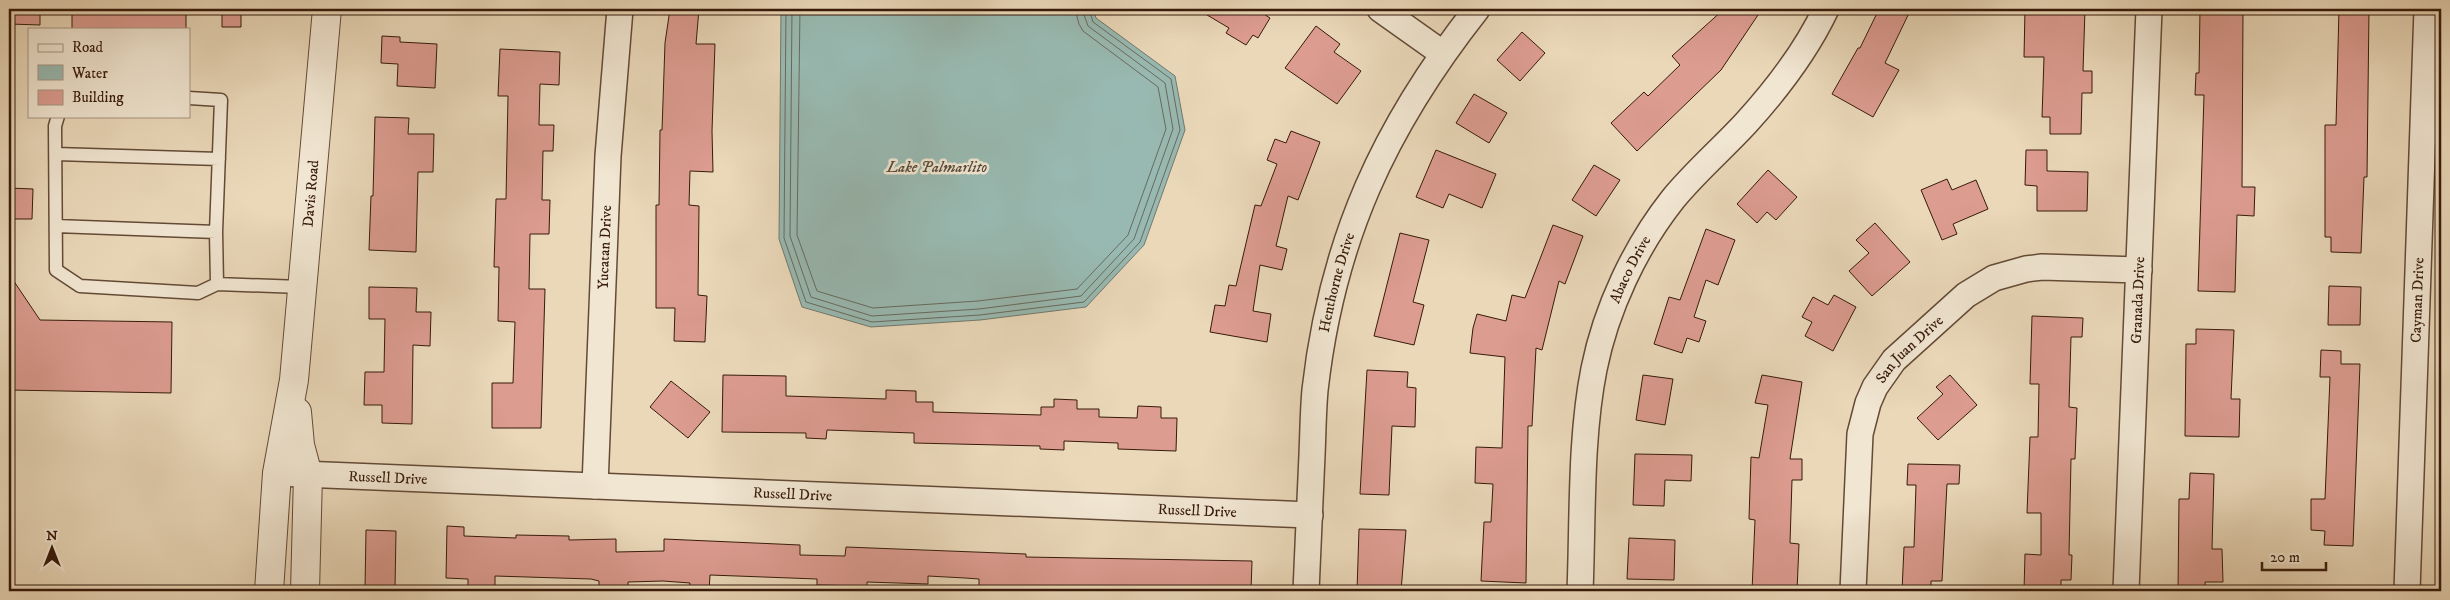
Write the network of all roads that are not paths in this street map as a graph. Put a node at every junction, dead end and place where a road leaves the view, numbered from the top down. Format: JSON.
{"nodes":[{"id":1,"x":327,"y":9,"type":"edge"},
{"id":2,"x":620,"y":9,"type":"edge"},
{"id":3,"x":1380,"y":9,"type":"edge"},
{"id":4,"x":1477,"y":9,"type":"edge"},
{"id":5,"x":1826,"y":9,"type":"edge"},
{"id":6,"x":2149,"y":9,"type":"edge"},
{"id":7,"x":2427,"y":9,"type":"edge"},
{"id":8,"x":1442,"y":53,"type":"junction"},
{"id":9,"x":190,"y":98,"type":"edge"},
{"id":10,"x":57,"y":118,"type":"edge"},
{"id":11,"x":56,"y":154,"type":"junction"},
{"id":12,"x":219,"y":159,"type":"junction"},
{"id":13,"x":56,"y":226,"type":"junction"},
{"id":14,"x":216,"y":232,"type":"junction"},
{"id":15,"x":2138,"y":270,"type":"junction"},
{"id":16,"x":217,"y":284,"type":"junction"},
{"id":17,"x":301,"y":287,"type":"junction"},
{"id":18,"x":294,"y":380,"type":"junction"},
{"id":19,"x":277,"y":473,"type":"junction"},
{"id":20,"x":308,"y":475,"type":"junction"},
{"id":21,"x":595,"y":486,"type":"junction"},
{"id":22,"x":1310,"y":515,"type":"junction"},
{"id":23,"x":269,"y":591,"type":"edge"},
{"id":24,"x":305,"y":591,"type":"edge"},
{"id":25,"x":1306,"y":591,"type":"edge"},
{"id":26,"x":1580,"y":591,"type":"edge"},
{"id":27,"x":1853,"y":591,"type":"edge"},
{"id":28,"x":2126,"y":591,"type":"edge"},
{"id":29,"x":2407,"y":591,"type":"edge"}],
"edges":[{"from":1,"to":17,"type":"street","name":"Davis Road"},
{"from":2,"to":21,"type":"street","name":"Yucatan Drive"},
{"from":3,"to":8,"type":"street"},
{"from":4,"to":8,"type":"street","name":"Henthorne Drive"},
{"from":5,"to":26,"type":"street","name":"Abaco Drive"},
{"from":6,"to":15,"type":"street","name":"Granada Drive"},
{"from":7,"to":29,"type":"street","name":"Cayman Drive"},
{"from":8,"to":22,"type":"street","name":"Henthorne Drive"},
{"from":9,"to":12,"type":"lane"},
{"from":10,"to":11,"type":"lane"},
{"from":11,"to":12,"type":"lane"},
{"from":11,"to":13,"type":"lane"},
{"from":12,"to":14,"type":"lane"},
{"from":13,"to":14,"type":"lane"},
{"from":13,"to":16,"type":"lane"},
{"from":14,"to":16,"type":"lane"},
{"from":15,"to":27,"type":"street","name":"San Juan Drive"},
{"from":15,"to":28,"type":"street","name":"Granada Drive"},
{"from":16,"to":17,"type":"lane"},
{"from":17,"to":18,"type":"street","name":"Davis Road"},
{"from":18,"to":19,"type":"street","name":"Davis Road"},
{"from":18,"to":20,"type":"street","name":"Davis Road"},
{"from":19,"to":20,"type":"street","name":"Russell Drive"},
{"from":19,"to":23,"type":"street","name":"Davis Road"},
{"from":20,"to":21,"type":"street","name":"Russell Drive"},
{"from":20,"to":24,"type":"street","name":"Davis Road"},
{"from":21,"to":22,"type":"street","name":"Russell Drive"},
{"from":22,"to":25,"type":"street","name":"Henthorne Drive"}]}
